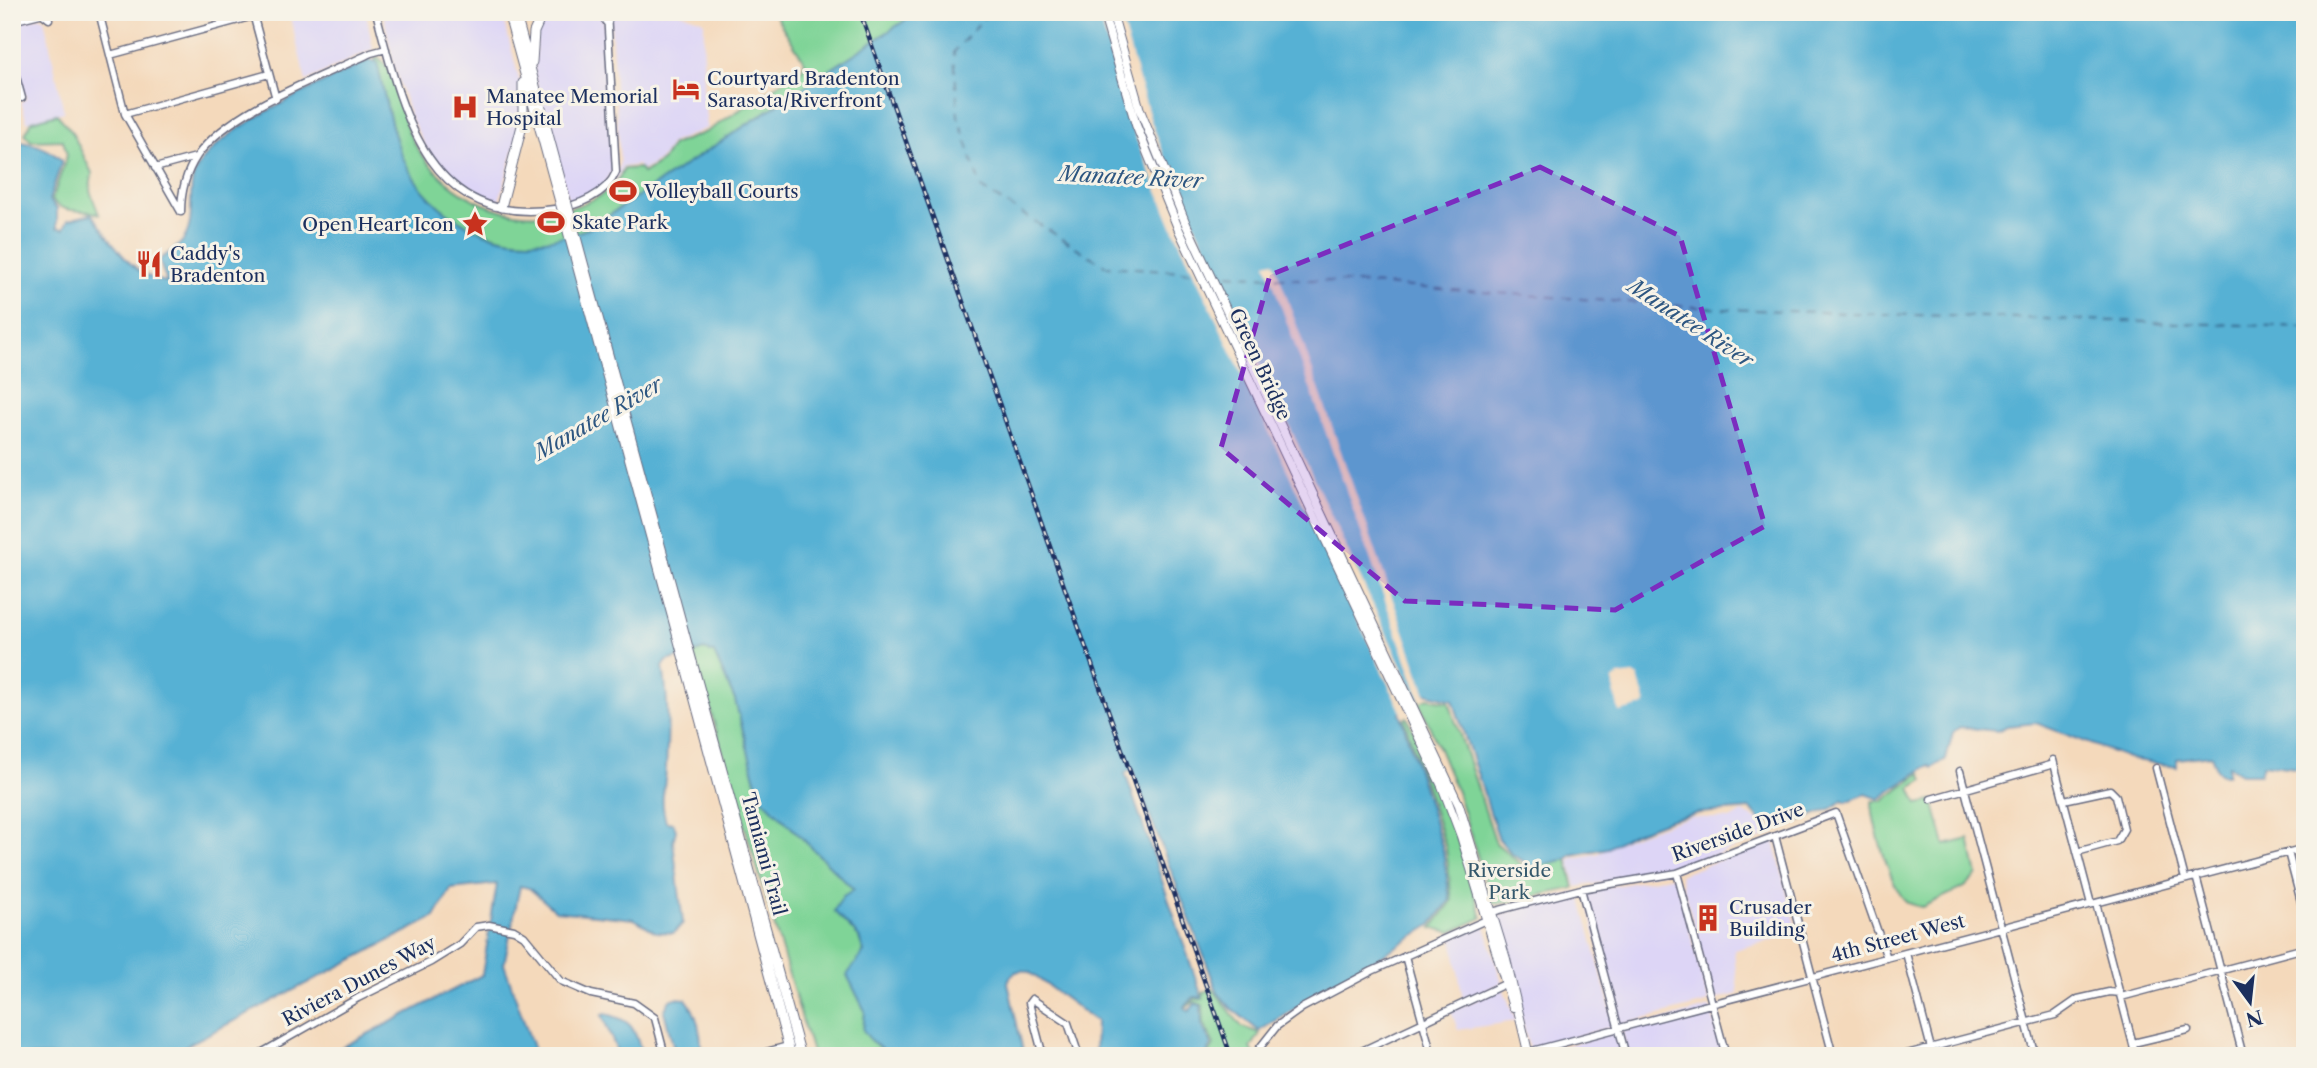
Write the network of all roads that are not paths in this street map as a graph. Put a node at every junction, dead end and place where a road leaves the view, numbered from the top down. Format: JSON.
{"nodes":[{"id":1,"x":99,"y":12,"type":"edge"},
{"id":2,"x":268,"y":12,"type":"edge"},
{"id":3,"x":376,"y":12,"type":"edge"},
{"id":4,"x":508,"y":12,"type":"edge"},
{"id":5,"x":515,"y":12,"type":"edge"},
{"id":6,"x":543,"y":12,"type":"edge"},
{"id":7,"x":1103,"y":12,"type":"edge"},
{"id":8,"x":1112,"y":12,"type":"edge"},
{"id":9,"x":40,"y":13,"type":"edge"},
{"id":10,"x":253,"y":14,"type":"edge"},
{"id":11,"x":605,"y":15,"type":"edge"},
{"id":12,"x":49,"y":19,"type":"dead end"},
{"id":13,"x":12,"y":21,"type":"edge"},
{"id":14,"x":386,"y":49,"type":"junction"},
{"id":15,"x":520,"y":54,"type":"junction"},
{"id":16,"x":110,"y":55,"type":"junction"},
{"id":17,"x":12,"y":62,"type":"edge"},
{"id":18,"x":269,"y":74,"type":"junction"},
{"id":19,"x":532,"y":75,"type":"junction"},
{"id":20,"x":23,"y":98,"type":"dead end"},
{"id":21,"x":276,"y":99,"type":"junction"},
{"id":22,"x":125,"y":114,"type":"junction"},
{"id":23,"x":196,"y":157,"type":"junction"},
{"id":24,"x":155,"y":168,"type":"junction"},
{"id":25,"x":559,"y":186,"type":"junction"},
{"id":26,"x":501,"y":207,"type":"junction"},
{"id":27,"x":1415,"y":718,"type":"junction"},
{"id":28,"x":2156,"y":768,"type":"dead end"},
{"id":29,"x":1960,"y":771,"type":"dead end"},
{"id":30,"x":1964,"y":787,"type":"junction"},
{"id":31,"x":1931,"y":799,"type":"dead end"},
{"id":32,"x":2064,"y":800,"type":"junction"},
{"id":33,"x":1461,"y":836,"type":"junction"},
{"id":34,"x":1775,"y":836,"type":"junction"},
{"id":35,"x":2305,"y":848,"type":"edge"},
{"id":36,"x":2077,"y":852,"type":"junction"},
{"id":37,"x":2288,"y":852,"type":"junction"},
{"id":38,"x":1677,"y":873,"type":"junction"},
{"id":39,"x":2196,"y":876,"type":"junction"},
{"id":40,"x":2185,"y":879,"type":"junction"},
{"id":41,"x":1581,"y":889,"type":"junction"},
{"id":42,"x":753,"y":898,"type":"junction"},
{"id":43,"x":2094,"y":903,"type":"junction"},
{"id":44,"x":1492,"y":912,"type":"junction"},
{"id":45,"x":2305,"y":917,"type":"edge"},
{"id":46,"x":1486,"y":920,"type":"junction"},
{"id":47,"x":2001,"y":928,"type":"junction"},
{"id":48,"x":2305,"y":948,"type":"edge"},
{"id":49,"x":1906,"y":953,"type":"junction"},
{"id":50,"x":1405,"y":956,"type":"junction"},
{"id":51,"x":1887,"y":958,"type":"junction"},
{"id":52,"x":1506,"y":960,"type":"junction"},
{"id":53,"x":2221,"y":970,"type":"junction"},
{"id":54,"x":1812,"y":977,"type":"junction"},
{"id":55,"x":1508,"y":983,"type":"junction"},
{"id":56,"x":2120,"y":995,"type":"junction"},
{"id":57,"x":1712,"y":1004,"type":"junction"},
{"id":58,"x":1045,"y":1007,"type":"junction"},
{"id":59,"x":1033,"y":1016,"type":"junction"},
{"id":60,"x":1422,"y":1021,"type":"junction"},
{"id":61,"x":2026,"y":1022,"type":"junction"},
{"id":62,"x":1619,"y":1028,"type":"junction"},
{"id":63,"x":2188,"y":1030,"type":"dead end"},
{"id":64,"x":2133,"y":1044,"type":"junction"},
{"id":65,"x":1931,"y":1047,"type":"junction"},
{"id":66,"x":2305,"y":1049,"type":"edge"},
{"id":67,"x":789,"y":1051,"type":"edge"},
{"id":68,"x":1528,"y":1054,"type":"edge"},
{"id":69,"x":256,"y":1056,"type":"edge"},
{"id":70,"x":665,"y":1056,"type":"edge"},
{"id":71,"x":752,"y":1056,"type":"edge"},
{"id":72,"x":801,"y":1056,"type":"edge"},
{"id":73,"x":1043,"y":1056,"type":"edge"},
{"id":74,"x":1079,"y":1056,"type":"edge"},
{"id":75,"x":1258,"y":1056,"type":"edge"},
{"id":76,"x":1351,"y":1056,"type":"edge"},
{"id":77,"x":1432,"y":1056,"type":"edge"},
{"id":78,"x":1499,"y":1056,"type":"edge"},
{"id":79,"x":1626,"y":1056,"type":"edge"},
{"id":80,"x":1726,"y":1056,"type":"edge"},
{"id":81,"x":1833,"y":1056,"type":"edge"},
{"id":82,"x":1899,"y":1056,"type":"edge"},
{"id":83,"x":1933,"y":1056,"type":"edge"},
{"id":84,"x":2035,"y":1056,"type":"edge"},
{"id":85,"x":2136,"y":1056,"type":"edge"},
{"id":86,"x":2244,"y":1056,"type":"edge"},
{"id":87,"x":2281,"y":1056,"type":"edge"}],
"edges":[{"from":1,"to":16,"type":"street"},
{"from":2,"to":10,"type":"street"},
{"from":3,"to":14,"type":"street"},
{"from":4,"to":15,"type":"highway"},
{"from":5,"to":19,"type":"highway"},
{"from":6,"to":19,"type":"highway"},
{"from":7,"to":27,"type":"main road","name":"Green Bridge"},
{"from":8,"to":27,"type":"main road","name":"Green Bridge"},
{"from":9,"to":12,"type":"street"},
{"from":9,"to":13,"type":"street"},
{"from":10,"to":16,"type":"street"},
{"from":10,"to":18,"type":"street"},
{"from":11,"to":26,"type":"street"},
{"from":14,"to":21,"type":"street"},
{"from":14,"to":26,"type":"street"},
{"from":15,"to":25,"type":"highway"},
{"from":15,"to":26,"type":"highway"},
{"from":16,"to":22,"type":"street"},
{"from":17,"to":20,"type":"street"},
{"from":18,"to":21,"type":"street"},
{"from":18,"to":22,"type":"street"},
{"from":19,"to":25,"type":"highway"},
{"from":21,"to":23,"type":"street"},
{"from":22,"to":24,"type":"street"},
{"from":23,"to":24,"type":"street"},
{"from":23,"to":24,"type":"street"},
{"from":25,"to":42,"type":"highway","name":"Tamiami Trail","bridge":true},
{"from":27,"to":33,"type":"main road"},
{"from":27,"to":44,"type":"main road"},
{"from":28,"to":40,"type":"street"},
{"from":29,"to":30,"type":"street"},
{"from":30,"to":31,"type":"street"},
{"from":30,"to":32,"type":"street"},
{"from":30,"to":47,"type":"street"},
{"from":32,"to":36,"type":"street"},
{"from":32,"to":36,"type":"street"},
{"from":33,"to":44,"type":"main road"},
{"from":33,"to":46,"type":"main road"},
{"from":34,"to":38,"type":"street","name":"Riverside Drive"},
{"from":34,"to":51,"type":"street","name":"Riverside Drive"},
{"from":34,"to":54,"type":"street"},
{"from":35,"to":37,"type":"street","name":"4th Street West"},
{"from":36,"to":43,"type":"street"},
{"from":37,"to":39,"type":"street","name":"4th Street West"},
{"from":37,"to":45,"type":"street"},
{"from":38,"to":41,"type":"street","name":"Riverside Drive"},
{"from":38,"to":57,"type":"street"},
{"from":39,"to":40,"type":"street","name":"4th Street West"},
{"from":39,"to":53,"type":"street"},
{"from":40,"to":43,"type":"street","name":"4th Street West"},
{"from":41,"to":44,"type":"street","name":"Riverside Drive"},
{"from":41,"to":62,"type":"street"},
{"from":42,"to":67,"type":"highway","name":"Tamiami Trail"},
{"from":42,"to":72,"type":"highway","name":"Tamiami Trail"},
{"from":43,"to":47,"type":"street","name":"4th Street West"},
{"from":43,"to":56,"type":"street"},
{"from":44,"to":52,"type":"main road"},
{"from":46,"to":50,"type":"street"},
{"from":46,"to":52,"type":"main road"},
{"from":46,"to":55,"type":"main road"},
{"from":47,"to":49,"type":"street","name":"4th Street West"},
{"from":47,"to":61,"type":"street"},
{"from":48,"to":53,"type":"street"},
{"from":49,"to":51,"type":"street","name":"4th Street West"},
{"from":49,"to":65,"type":"street"},
{"from":50,"to":60,"type":"street"},
{"from":50,"to":75,"type":"street"},
{"from":51,"to":54,"type":"street","name":"4th Street West"},
{"from":52,"to":55,"type":"main road"},
{"from":53,"to":56,"type":"street"},
{"from":53,"to":86,"type":"street"},
{"from":54,"to":57,"type":"street","name":"4th Street West"},
{"from":54,"to":81,"type":"street"},
{"from":55,"to":60,"type":"street"},
{"from":55,"to":68,"type":"main road"},
{"from":56,"to":61,"type":"street"},
{"from":56,"to":64,"type":"street"},
{"from":57,"to":62,"type":"street","name":"4th Street West"},
{"from":57,"to":80,"type":"street"},
{"from":58,"to":59,"type":"street"},
{"from":58,"to":59,"type":"street"},
{"from":58,"to":74,"type":"street"},
{"from":59,"to":73,"type":"street"},
{"from":60,"to":76,"type":"street"},
{"from":60,"to":77,"type":"street"},
{"from":61,"to":65,"type":"street"},
{"from":61,"to":84,"type":"street"},
{"from":62,"to":68,"type":"street","name":"4th Street West"},
{"from":62,"to":79,"type":"street"},
{"from":63,"to":64,"type":"street"},
{"from":64,"to":85,"type":"street"},
{"from":65,"to":82,"type":"street"},
{"from":65,"to":83,"type":"street"},
{"from":66,"to":87,"type":"street"},
{"from":67,"to":71,"type":"street"},
{"from":68,"to":78,"type":"street","name":"4th Street West"},
{"from":69,"to":70,"type":"street","name":"Riviera Dunes Way"}]}
